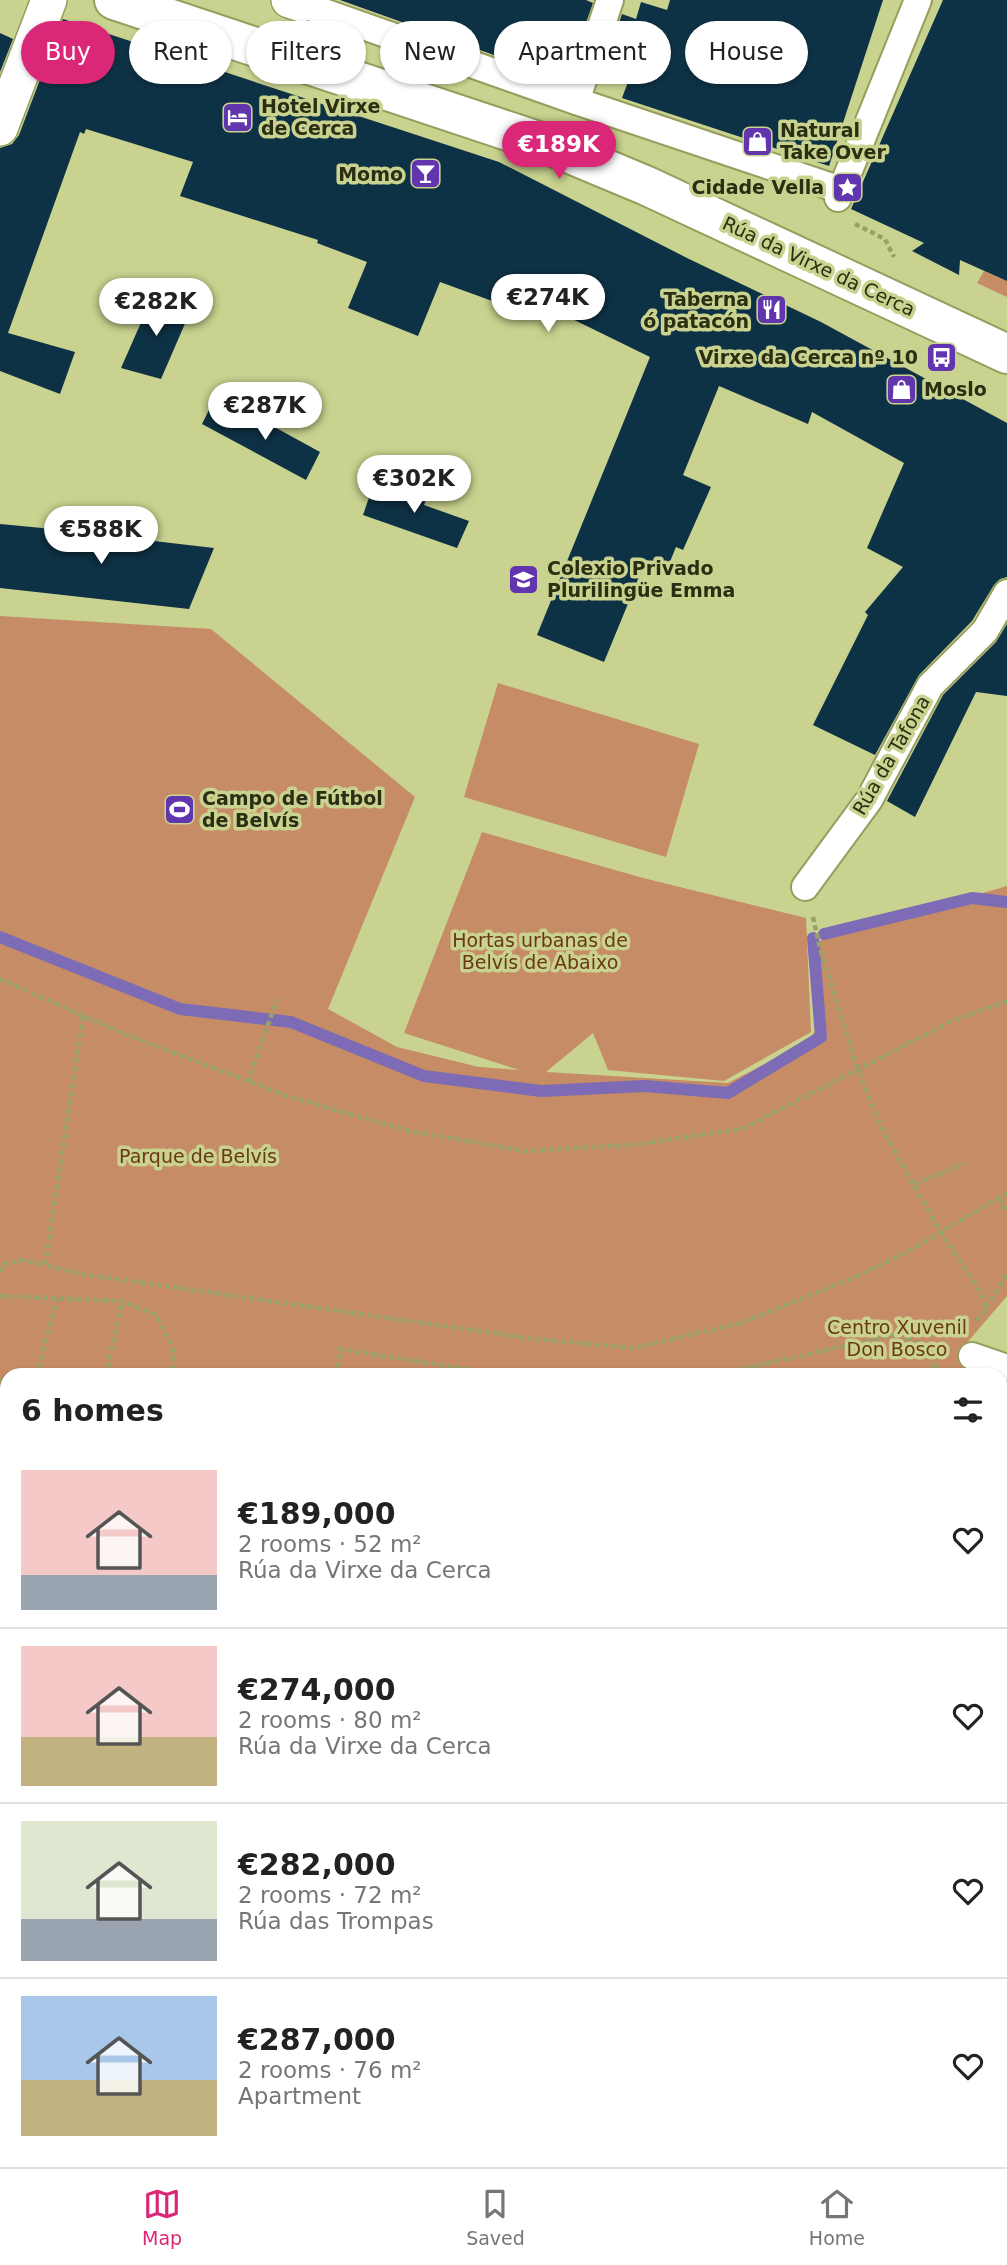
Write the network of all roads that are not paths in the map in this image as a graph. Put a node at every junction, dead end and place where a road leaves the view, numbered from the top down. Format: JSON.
{"nodes":[{"id":1,"x":49,"y":0,"type":"edge"},
{"id":2,"x":114,"y":0,"type":"edge"},
{"id":3,"x":610,"y":0,"type":"edge"},
{"id":4,"x":918,"y":0,"type":"edge"},
{"id":5,"x":298,"y":1,"type":"edge"},
{"id":6,"x":576,"y":102,"type":"junction"},
{"id":7,"x":0,"y":128,"type":"edge"},
{"id":8,"x":1007,"y":354,"type":"edge"},
{"id":9,"x":1007,"y":593,"type":"edge"},
{"id":10,"x":804,"y":887,"type":"dead end"},
{"id":11,"x":970,"y":1343,"type":"road end"},
{"id":12,"x":1007,"y":1368,"type":"edge"}],
"edges":[{"from":1,"to":7,"type":"street"},
{"from":2,"to":8,"type":"street","name":"Rúa da Virxe da Cerca"},
{"from":3,"to":6,"type":"street"},
{"from":4,"to":6,"type":"street"},
{"from":5,"to":6,"type":"street"},
{"from":9,"to":10,"type":"street","name":"Rúa da Tafona"},
{"from":11,"to":12,"type":"street"}]}
